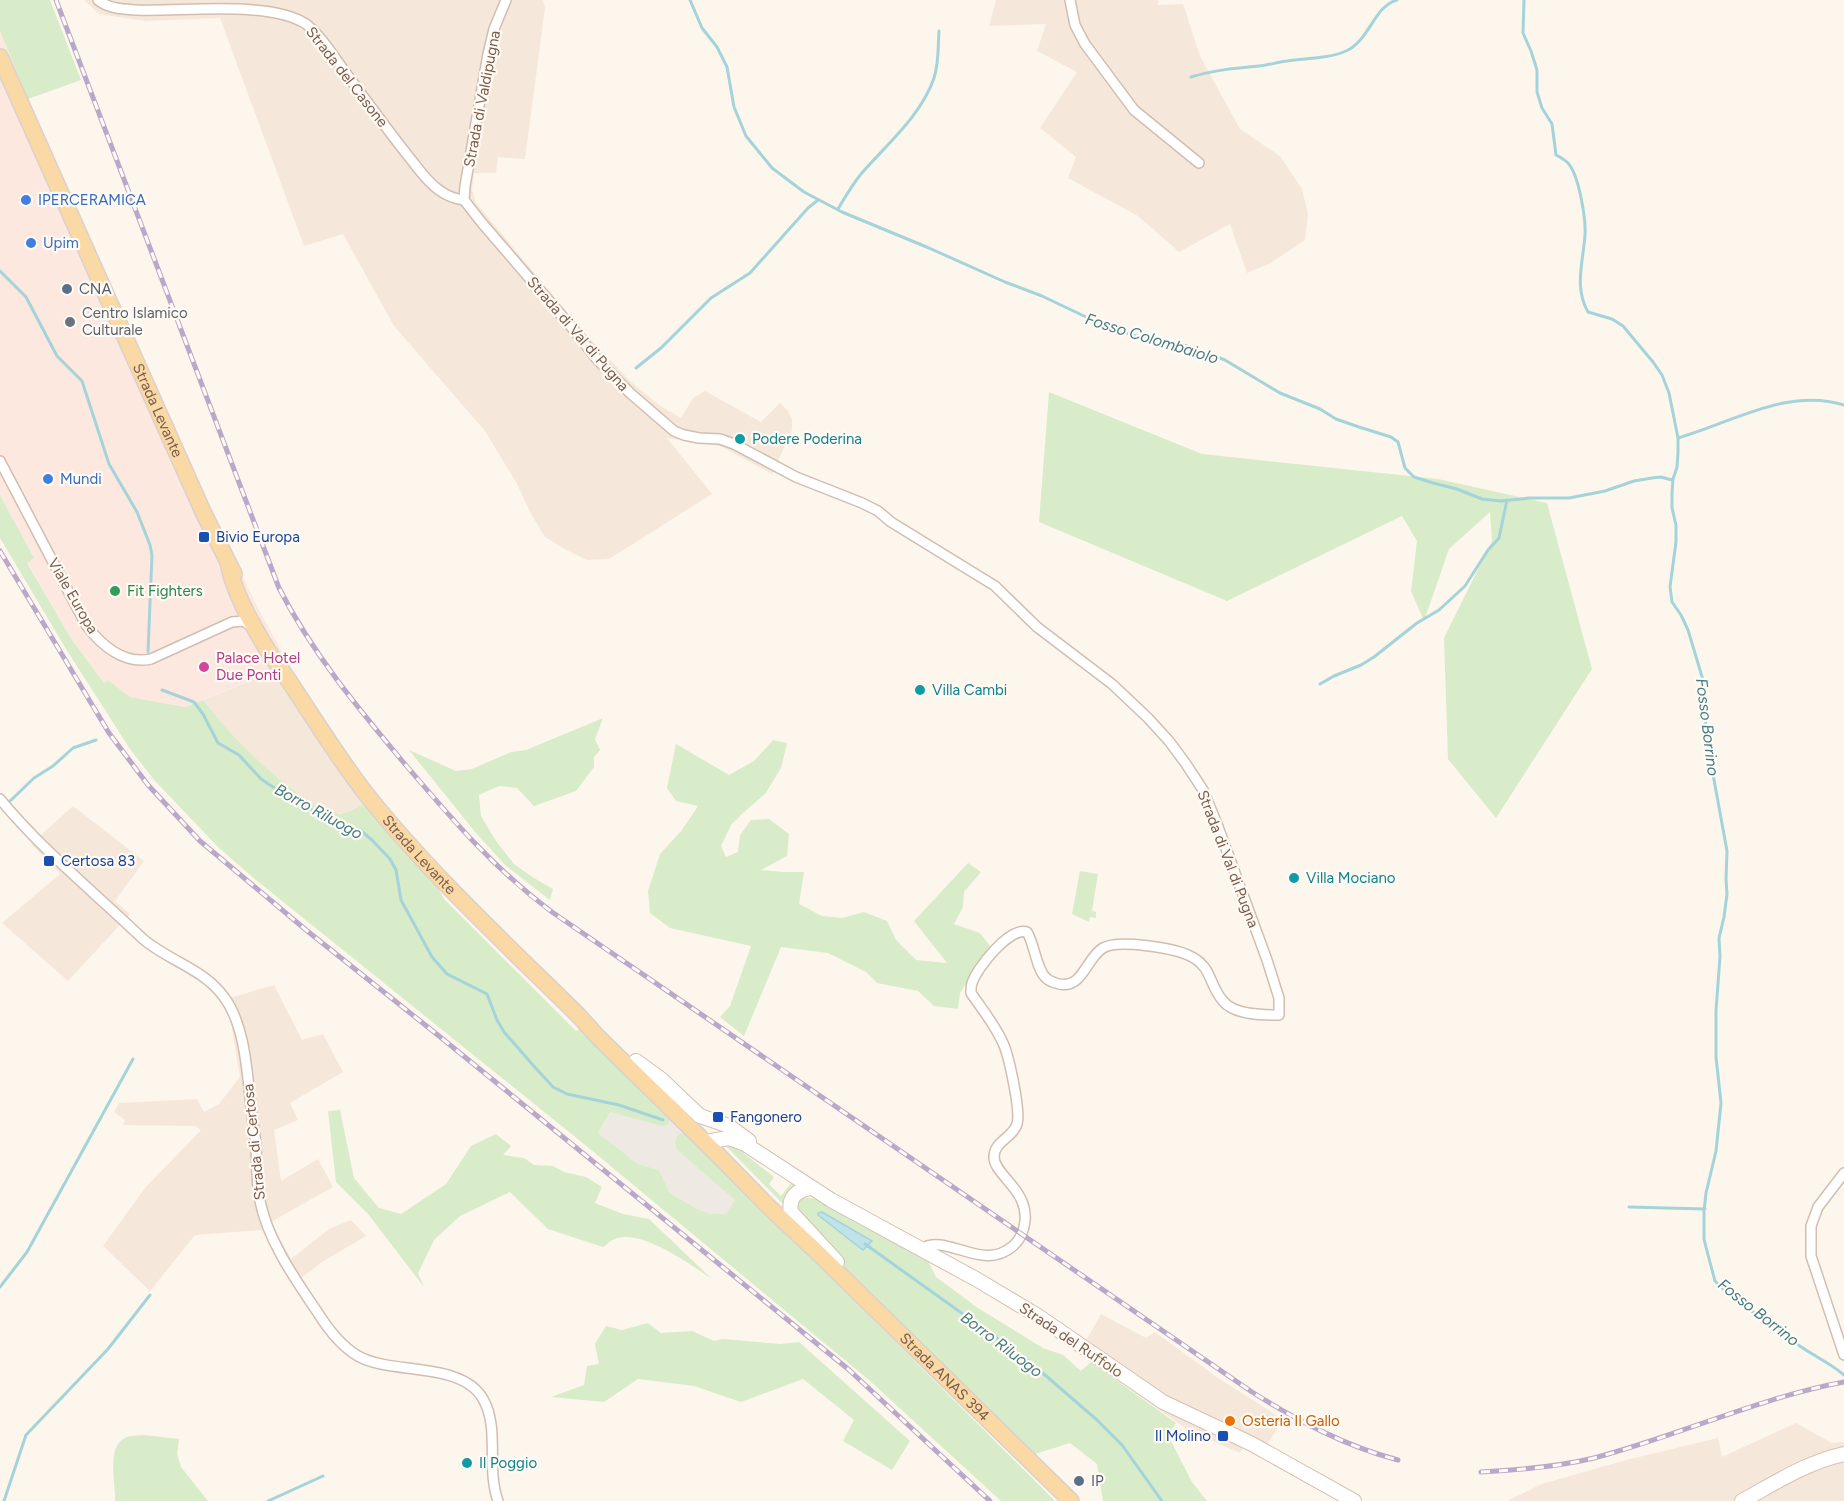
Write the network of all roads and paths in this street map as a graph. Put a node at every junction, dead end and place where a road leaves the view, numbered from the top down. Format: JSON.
{"nodes":[{"id":1,"x":98,"y":0,"type":"edge"},
{"id":2,"x":506,"y":0,"type":"edge"},
{"id":3,"x":1070,"y":0,"type":"edge"},
{"id":4,"x":0,"y":57,"type":"edge"},
{"id":5,"x":1199,"y":163,"type":"dead end"},
{"id":6,"x":464,"y":200,"type":"junction"},
{"id":7,"x":0,"y":461,"type":"edge"},
{"id":8,"x":230,"y":572,"type":"junction"},
{"id":9,"x":223,"y":624,"type":"junction"},
{"id":10,"x":266,"y":647,"type":"junction"},
{"id":11,"x":284,"y":673,"type":"junction"},
{"id":12,"x":0,"y":799,"type":"edge"},
{"id":13,"x":578,"y":1015,"type":"junction"},
{"id":14,"x":636,"y":1061,"type":"junction"},
{"id":15,"x":722,"y":1123,"type":"junction"},
{"id":16,"x":710,"y":1138,"type":"junction"},
{"id":17,"x":1844,"y":1173,"type":"edge"},
{"id":18,"x":791,"y":1174,"type":"junction"},
{"id":19,"x":811,"y":1188,"type":"junction"},
{"id":20,"x":921,"y":1249,"type":"junction"},
{"id":21,"x":850,"y":1284,"type":"junction"},
{"id":22,"x":1844,"y":1354,"type":"edge"},
{"id":23,"x":1844,"y":1454,"type":"edge"},
{"id":24,"x":498,"y":1501,"type":"edge"},
{"id":25,"x":1071,"y":1501,"type":"edge"},
{"id":26,"x":1354,"y":1501,"type":"edge"},
{"id":27,"x":1742,"y":1501,"type":"edge"}],
"edges":[{"from":1,"to":6,"type":"street","name":"Strada del Casone"},
{"from":2,"to":6,"type":"street","name":"Strada di Valdipugna"},
{"from":3,"to":5,"type":"street"},
{"from":4,"to":8,"type":"main road","name":"Strada Levante"},
{"from":6,"to":20,"type":"street","name":"Strada di Val di Pugna"},
{"from":7,"to":9,"type":"street","name":"Viale Europa"},
{"from":8,"to":9,"type":"street"},
{"from":8,"to":10,"type":"main road","name":"Strada Levante"},
{"from":8,"to":11,"type":"main road","name":"Strada Levante"},
{"from":9,"to":10,"type":"street"},
{"from":10,"to":11,"type":"main road","name":"Strada Levante"},
{"from":11,"to":13,"type":"main road","name":"Strada Levante"},
{"from":12,"to":24,"type":"street","name":"Strada di Certosa"},
{"from":13,"to":14,"type":"main road","name":"Strada Levante"},
{"from":13,"to":16,"type":"main road","name":"Strada Levante"},
{"from":14,"to":15,"type":"street","name":"Strada del Ruffolo"},
{"from":14,"to":16,"type":"main road","name":"Strada Levante"},
{"from":15,"to":16,"type":"street"},
{"from":15,"to":18,"type":"street","name":"Strada del Ruffolo"},
{"from":16,"to":18,"type":"street","name":"Strada del Ruffolo"},
{"from":16,"to":21,"type":"main road","name":"Strada ANAS 394"},
{"from":17,"to":22,"type":"street"},
{"from":18,"to":19,"type":"street","name":"Strada del Ruffolo"},
{"from":19,"to":20,"type":"street","name":"Strada del Ruffolo"},
{"from":19,"to":21,"type":"street"},
{"from":20,"to":26,"type":"street","name":"Strada del Ruffolo"},
{"from":21,"to":25,"type":"main road","name":"Strada ANAS 394"},
{"from":23,"to":27,"type":"street"}]}
